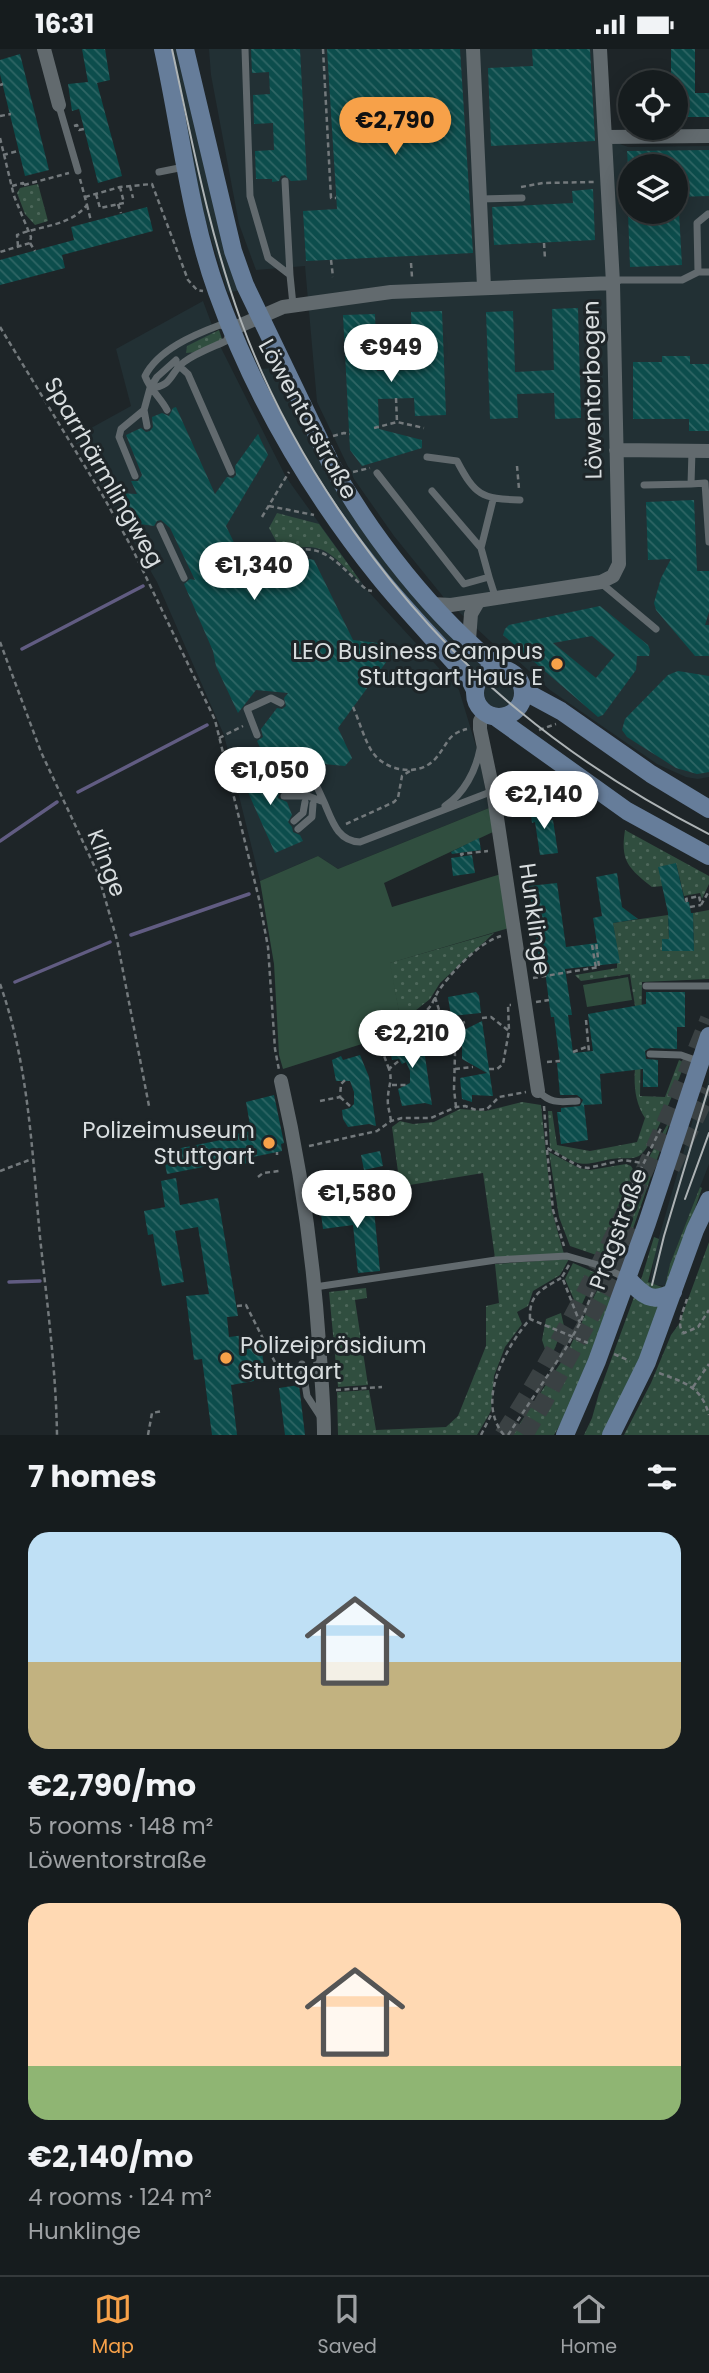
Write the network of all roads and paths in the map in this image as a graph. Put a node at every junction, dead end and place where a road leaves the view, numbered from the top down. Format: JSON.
{"nodes":[{"id":1,"x":44,"y":49,"type":"edge"},
{"id":2,"x":163,"y":49,"type":"edge"},
{"id":3,"x":185,"y":49,"type":"edge"},
{"id":4,"x":245,"y":49,"type":"edge"},
{"id":5,"x":323,"y":49,"type":"edge"},
{"id":6,"x":472,"y":49,"type":"edge"},
{"id":7,"x":600,"y":49,"type":"edge"},
{"id":8,"x":59,"y":105,"type":"joint"},
{"id":9,"x":10,"y":114,"type":"dead end"},
{"id":10,"x":0,"y":116,"type":"edge"},
{"id":11,"x":84,"y":129,"type":"dead end"},
{"id":12,"x":79,"y":131,"type":"dead end"},
{"id":13,"x":709,"y":136,"type":"edge"},
{"id":14,"x":0,"y":138,"type":"edge"},
{"id":15,"x":607,"y":138,"type":"junction"},
{"id":16,"x":18,"y":151,"type":"dead end"},
{"id":17,"x":2,"y":154,"type":"edge"},
{"id":18,"x":185,"y":167,"type":"junction"},
{"id":19,"x":78,"y":171,"type":"junction"},
{"id":20,"x":159,"y":172,"type":"dead end"},
{"id":21,"x":285,"y":181,"type":"dead end"},
{"id":22,"x":608,"y":181,"type":"junction"},
{"id":23,"x":12,"y":186,"type":"junction"},
{"id":24,"x":130,"y":186,"type":"junction"},
{"id":25,"x":120,"y":187,"type":"junction"},
{"id":26,"x":517,"y":188,"type":"dead end"},
{"id":27,"x":96,"y":194,"type":"junction"},
{"id":28,"x":85,"y":197,"type":"junction"},
{"id":29,"x":133,"y":198,"type":"dead end"},
{"id":30,"x":336,"y":198,"type":"dead end"},
{"id":31,"x":522,"y":198,"type":"dead end"},
{"id":32,"x":480,"y":199,"type":"junction"},
{"id":33,"x":118,"y":204,"type":"junction"},
{"id":34,"x":87,"y":205,"type":"junction"},
{"id":35,"x":121,"y":213,"type":"dead end"},
{"id":36,"x":708,"y":215,"type":"edge"},
{"id":37,"x":91,"y":221,"type":"dead end"},
{"id":38,"x":44,"y":222,"type":"dead end"},
{"id":39,"x":46,"y":227,"type":"junction"},
{"id":40,"x":30,"y":230,"type":"junction"},
{"id":41,"x":30,"y":243,"type":"junction"},
{"id":42,"x":544,"y":243,"type":"dead end"},
{"id":43,"x":18,"y":246,"type":"junction"},
{"id":44,"x":35,"y":251,"type":"dead end"},
{"id":45,"x":1,"y":252,"type":"edge"},
{"id":46,"x":4,"y":257,"type":"dead end"},
{"id":47,"x":545,"y":259,"type":"dead end"},
{"id":48,"x":331,"y":260,"type":"dead end"},
{"id":49,"x":698,"y":272,"type":"junction"},
{"id":50,"x":709,"y":272,"type":"edge"},
{"id":51,"x":290,"y":275,"type":"junction"},
{"id":52,"x":333,"y":277,"type":"dead end"},
{"id":53,"x":612,"y":283,"type":"junction"},
{"id":54,"x":484,"y":287,"type":"junction"},
{"id":55,"x":206,"y":292,"type":"dead end"},
{"id":56,"x":293,"y":305,"type":"junction"},
{"id":57,"x":261,"y":315,"type":"junction"},
{"id":58,"x":0,"y":327,"type":"edge"},
{"id":59,"x":232,"y":329,"type":"junction"},
{"id":60,"x":171,"y":351,"type":"junction"},
{"id":61,"x":395,"y":352,"type":"dead end"},
{"id":62,"x":177,"y":363,"type":"junction"},
{"id":63,"x":396,"y":370,"type":"dead end"},
{"id":64,"x":580,"y":375,"type":"dead end"},
{"id":65,"x":596,"y":375,"type":"dead end"},
{"id":66,"x":150,"y":388,"type":"junction"},
{"id":67,"x":396,"y":398,"type":"dead end"},
{"id":68,"x":144,"y":410,"type":"junction"},
{"id":69,"x":167,"y":410,"type":"dead end"},
{"id":70,"x":397,"y":422,"type":"junction"},
{"id":71,"x":147,"y":426,"type":"dead end"},
{"id":72,"x":373,"y":428,"type":"dead end"},
{"id":73,"x":424,"y":428,"type":"dead end"},
{"id":74,"x":344,"y":433,"type":"dead end"},
{"id":75,"x":350,"y":434,"type":"dead end"},
{"id":76,"x":616,"y":450,"type":"junction"},
{"id":77,"x":692,"y":451,"type":"junction"},
{"id":78,"x":709,"y":451,"type":"edge"},
{"id":79,"x":427,"y":457,"type":"dead end"},
{"id":80,"x":517,"y":466,"type":"dead end"},
{"id":81,"x":378,"y":469,"type":"joint"},
{"id":82,"x":231,"y":472,"type":"dead end"},
{"id":83,"x":289,"y":472,"type":"dead end"},
{"id":84,"x":346,"y":474,"type":"dead end"},
{"id":85,"x":135,"y":476,"type":"dead end"},
{"id":86,"x":707,"y":483,"type":"edge"},
{"id":87,"x":691,"y":484,"type":"junction"},
{"id":88,"x":644,"y":485,"type":"dead end"},
{"id":89,"x":519,"y":489,"type":"dead end"},
{"id":90,"x":432,"y":491,"type":"dead end"},
{"id":91,"x":494,"y":499,"type":"junction"},
{"id":92,"x":520,"y":500,"type":"dead end"},
{"id":93,"x":269,"y":506,"type":"junction"},
{"id":94,"x":320,"y":516,"type":"dead end"},
{"id":95,"x":262,"y":517,"type":"dead end"},
{"id":96,"x":160,"y":526,"type":"dead end"},
{"id":97,"x":709,"y":542,"type":"edge"},
{"id":98,"x":481,"y":548,"type":"junction"},
{"id":99,"x":281,"y":555,"type":"dead end"},
{"id":100,"x":489,"y":577,"type":"junction"},
{"id":101,"x":184,"y":578,"type":"dead end"},
{"id":102,"x":601,"y":582,"type":"junction"},
{"id":103,"x":375,"y":591,"type":"dead end"},
{"id":104,"x":496,"y":599,"type":"junction"},
{"id":105,"x":478,"y":602,"type":"junction"},
{"id":106,"x":432,"y":604,"type":"junction"},
{"id":107,"x":656,"y":629,"type":"dead end"},
{"id":108,"x":469,"y":641,"type":"junction"},
{"id":109,"x":0,"y":642,"type":"edge"},
{"id":110,"x":499,"y":668,"type":"junction"},
{"id":111,"x":475,"y":690,"type":"junction"},
{"id":112,"x":524,"y":691,"type":"junction"},
{"id":113,"x":541,"y":702,"type":"junction"},
{"id":114,"x":281,"y":703,"type":"dead end"},
{"id":115,"x":353,"y":707,"type":"dead end"},
{"id":116,"x":491,"y":715,"type":"junction"},
{"id":117,"x":470,"y":728,"type":"dead end"},
{"id":118,"x":224,"y":735,"type":"dead end"},
{"id":119,"x":257,"y":735,"type":"dead end"},
{"id":120,"x":219,"y":738,"type":"junction"},
{"id":121,"x":544,"y":738,"type":"dead end"},
{"id":122,"x":482,"y":743,"type":"junction"},
{"id":123,"x":269,"y":760,"type":"dead end"},
{"id":124,"x":306,"y":763,"type":"dead end"},
{"id":125,"x":410,"y":771,"type":"junction"},
{"id":126,"x":493,"y":791,"type":"junction"},
{"id":127,"x":284,"y":796,"type":"dead end"},
{"id":128,"x":309,"y":801,"type":"junction"},
{"id":129,"x":324,"y":802,"type":"junction"},
{"id":130,"x":704,"y":802,"type":"edge"},
{"id":131,"x":436,"y":812,"type":"junction"},
{"id":132,"x":296,"y":825,"type":"dead end"},
{"id":133,"x":335,"y":828,"type":"junction"},
{"id":134,"x":496,"y":849,"type":"dead end"},
{"id":135,"x":462,"y":856,"type":"dead end"},
{"id":136,"x":709,"y":856,"type":"edge"},
{"id":137,"x":524,"y":882,"type":"dead end"},
{"id":138,"x":709,"y":891,"type":"edge"},
{"id":139,"x":530,"y":893,"type":"dead end"},
{"id":140,"x":687,"y":902,"type":"dead end"},
{"id":141,"x":701,"y":905,"type":"junction"},
{"id":142,"x":690,"y":907,"type":"dead end"},
{"id":143,"x":514,"y":932,"type":"junction"},
{"id":144,"x":596,"y":941,"type":"dead end"},
{"id":145,"x":538,"y":950,"type":"dead end"},
{"id":146,"x":538,"y":977,"type":"junction"},
{"id":147,"x":521,"y":979,"type":"junction"},
{"id":148,"x":0,"y":984,"type":"edge"},
{"id":149,"x":646,"y":986,"type":"dead end"},
{"id":150,"x":709,"y":986,"type":"edge"},
{"id":151,"x":435,"y":997,"type":"junction"},
{"id":152,"x":549,"y":1000,"type":"dead end"},
{"id":153,"x":536,"y":1002,"type":"dead end"},
{"id":154,"x":482,"y":1018,"type":"dead end"},
{"id":155,"x":586,"y":1020,"type":"dead end"},
{"id":156,"x":509,"y":1021,"type":"dead end"},
{"id":157,"x":466,"y":1022,"type":"dead end"},
{"id":158,"x":457,"y":1025,"type":"junction"},
{"id":159,"x":509,"y":1031,"type":"junction"},
{"id":160,"x":709,"y":1036,"type":"edge"},
{"id":161,"x":589,"y":1046,"type":"junction"},
{"id":162,"x":573,"y":1052,"type":"dead end"},
{"id":163,"x":589,"y":1052,"type":"dead end"},
{"id":164,"x":650,"y":1054,"type":"dead end"},
{"id":165,"x":401,"y":1059,"type":"dead end"},
{"id":166,"x":560,"y":1061,"type":"dead end"},
{"id":167,"x":701,"y":1062,"type":"junction"},
{"id":168,"x":543,"y":1063,"type":"dead end"},
{"id":169,"x":472,"y":1067,"type":"dead end"},
{"id":170,"x":389,"y":1069,"type":"junction"},
{"id":171,"x":455,"y":1069,"type":"junction"},
{"id":172,"x":489,"y":1069,"type":"dead end"},
{"id":173,"x":345,"y":1080,"type":"dead end"},
{"id":174,"x":281,"y":1081,"type":"joint"},
{"id":175,"x":392,"y":1085,"type":"junction"},
{"id":176,"x":406,"y":1085,"type":"dead end"},
{"id":177,"x":538,"y":1091,"type":"junction"},
{"id":178,"x":340,"y":1097,"type":"junction"},
{"id":179,"x":320,"y":1101,"type":"dead end"},
{"id":180,"x":577,"y":1101,"type":"dead end"},
{"id":181,"x":149,"y":1106,"type":"dead end"},
{"id":182,"x":350,"y":1106,"type":"dead end"},
{"id":183,"x":456,"y":1107,"type":"junction"},
{"id":184,"x":391,"y":1121,"type":"junction"},
{"id":185,"x":665,"y":1121,"type":"dead end"},
{"id":186,"x":314,"y":1145,"type":"dead end"},
{"id":187,"x":547,"y":1149,"type":"junction"},
{"id":188,"x":32,"y":1159,"type":"junction"},
{"id":189,"x":642,"y":1163,"type":"junction"},
{"id":190,"x":0,"y":1171,"type":"edge"},
{"id":191,"x":279,"y":1171,"type":"dead end"},
{"id":192,"x":258,"y":1177,"type":"dead end"},
{"id":193,"x":709,"y":1200,"type":"edge"},
{"id":194,"x":570,"y":1256,"type":"junction"},
{"id":195,"x":602,"y":1266,"type":"junction"},
{"id":196,"x":562,"y":1277,"type":"junction"},
{"id":197,"x":626,"y":1278,"type":"junction"},
{"id":198,"x":315,"y":1287,"type":"junction"},
{"id":199,"x":673,"y":1292,"type":"junction"},
{"id":200,"x":237,"y":1306,"type":"dead end"},
{"id":201,"x":709,"y":1310,"type":"edge"},
{"id":202,"x":530,"y":1319,"type":"junction"},
{"id":203,"x":537,"y":1322,"type":"dead end"},
{"id":204,"x":580,"y":1323,"type":"junction"},
{"id":205,"x":680,"y":1328,"type":"dead end"},
{"id":206,"x":302,"y":1364,"type":"dead end"},
{"id":207,"x":709,"y":1364,"type":"edge"},
{"id":208,"x":292,"y":1380,"type":"dead end"},
{"id":209,"x":688,"y":1385,"type":"dead end"},
{"id":210,"x":382,"y":1387,"type":"dead end"},
{"id":211,"x":693,"y":1387,"type":"junction"},
{"id":212,"x":322,"y":1391,"type":"junction"},
{"id":213,"x":707,"y":1400,"type":"edge"},
{"id":214,"x":493,"y":1411,"type":"junction"},
{"id":215,"x":162,"y":1412,"type":"dead end"},
{"id":216,"x":709,"y":1415,"type":"edge"},
{"id":217,"x":324,"y":1429,"type":"edge"},
{"id":218,"x":57,"y":1435,"type":"edge"},
{"id":219,"x":148,"y":1435,"type":"edge"},
{"id":220,"x":481,"y":1435,"type":"edge"},
{"id":221,"x":506,"y":1435,"type":"edge"},
{"id":222,"x":565,"y":1435,"type":"edge"},
{"id":223,"x":611,"y":1435,"type":"edge"}],
"edges":[{"from":1,"to":8,"type":"street"},
{"from":2,"to":18,"type":"main road","name":"Löwentorstraße"},
{"from":3,"to":57,"type":"main road","name":"Löwentorstraße"},
{"from":4,"to":51,"type":"lane"},
{"from":5,"to":30,"type":"path"},
{"from":6,"to":32,"type":"street"},
{"from":7,"to":15,"type":"street"},
{"from":8,"to":19,"type":"lane"},
{"from":9,"to":10,"type":"path"},
{"from":11,"to":12,"type":"path"},
{"from":13,"to":15,"type":"street"},
{"from":14,"to":17,"type":"path"},
{"from":15,"to":22,"type":"street"},
{"from":16,"to":17,"type":"path"},
{"from":17,"to":23,"type":"path"},
{"from":18,"to":20,"type":"lane"},
{"from":18,"to":59,"type":"main road","name":"Löwentorstraße"},
{"from":19,"to":23,"type":"path"},
{"from":19,"to":28,"type":"path"},
{"from":21,"to":51,"type":"lane"},
{"from":22,"to":26,"type":"path"},
{"from":22,"to":53,"type":"street"},
{"from":23,"to":40,"type":"path"},
{"from":24,"to":25,"type":"path"},
{"from":24,"to":29,"type":"path"},
{"from":24,"to":55,"type":"path"},
{"from":25,"to":27,"type":"path"},
{"from":25,"to":33,"type":"path"},
{"from":27,"to":28,"type":"path"},
{"from":27,"to":33,"type":"path"},
{"from":28,"to":34,"type":"path"},
{"from":31,"to":32,"type":"lane"},
{"from":32,"to":54,"type":"street"},
{"from":33,"to":35,"type":"path"},
{"from":34,"to":37,"type":"path"},
{"from":34,"to":39,"type":"path"},
{"from":36,"to":49,"type":"lane"},
{"from":38,"to":39,"type":"path"},
{"from":39,"to":40,"type":"path"},
{"from":40,"to":41,"type":"path"},
{"from":40,"to":43,"type":"path"},
{"from":41,"to":43,"type":"path"},
{"from":41,"to":44,"type":"path"},
{"from":42,"to":47,"type":"path"},
{"from":43,"to":45,"type":"path"},
{"from":45,"to":46,"type":"path"},
{"from":48,"to":52,"type":"path"},
{"from":49,"to":50,"type":"lane"},
{"from":49,"to":53,"type":"lane"},
{"from":51,"to":56,"type":"lane"},
{"from":53,"to":54,"type":"street","name":"Löwentorbogen"},
{"from":53,"to":76,"type":"street","name":"Löwentorbogen"},
{"from":54,"to":56,"type":"street","name":"Löwentorbogen"},
{"from":56,"to":57,"type":"street","name":"Löwentorbogen"},
{"from":57,"to":59,"type":"street","name":"Löwentorbogen"},
{"from":57,"to":106,"type":"main road","name":"Löwentorstraße"},
{"from":58,"to":120,"type":"path","name":"Sparrhärmlingweg"},
{"from":59,"to":60,"type":"lane"},
{"from":59,"to":62,"type":"lane"},
{"from":59,"to":111,"type":"main road","name":"Löwentorstraße"},
{"from":60,"to":62,"type":"lane"},
{"from":60,"to":66,"type":"lane"},
{"from":61,"to":63,"type":"path"},
{"from":62,"to":66,"type":"lane"},
{"from":62,"to":66,"type":"lane"},
{"from":62,"to":82,"type":"lane"},
{"from":64,"to":65,"type":"path"},
{"from":66,"to":68,"type":"lane"},
{"from":66,"to":69,"type":"lane"},
{"from":67,"to":70,"type":"path"},
{"from":68,"to":71,"type":"lane"},
{"from":68,"to":85,"type":"lane"},
{"from":70,"to":72,"type":"path"},
{"from":70,"to":73,"type":"path"},
{"from":74,"to":75,"type":"path"},
{"from":76,"to":77,"type":"street"},
{"from":76,"to":102,"type":"street","name":"Löwentorbogen"},
{"from":77,"to":78,"type":"street"},
{"from":77,"to":87,"type":"lane"},
{"from":79,"to":91,"type":"lane"},
{"from":80,"to":89,"type":"path"},
{"from":81,"to":84,"type":"path"},
{"from":81,"to":100,"type":"lane"},
{"from":83,"to":93,"type":"path"},
{"from":86,"to":87,"type":"lane"},
{"from":86,"to":97,"type":"lane"},
{"from":87,"to":88,"type":"lane"},
{"from":90,"to":98,"type":"lane"},
{"from":91,"to":92,"type":"lane"},
{"from":91,"to":98,"type":"lane"},
{"from":93,"to":94,"type":"path"},
{"from":93,"to":95,"type":"path"},
{"from":96,"to":101,"type":"lane"},
{"from":98,"to":100,"type":"lane"},
{"from":99,"to":103,"type":"path"},
{"from":100,"to":104,"type":"lane"},
{"from":102,"to":104,"type":"street"},
{"from":102,"to":107,"type":"lane"},
{"from":104,"to":105,"type":"street"},
{"from":105,"to":106,"type":"street"},
{"from":105,"to":108,"type":"street"},
{"from":106,"to":108,"type":"main road","name":"Löwentorstraße"},
{"from":108,"to":110,"type":"main road","name":"Löwentorstraße"},
{"from":109,"to":181,"type":"path","name":"Klinge"},
{"from":110,"to":111,"type":"main road"},
{"from":110,"to":112,"type":"main road","name":"Löwentorstraße"},
{"from":111,"to":116,"type":"main road","name":"Löwentorstraße"},
{"from":112,"to":113,"type":"main road","name":"Löwentorstraße"},
{"from":112,"to":116,"type":"main road"},
{"from":113,"to":121,"type":"path"},
{"from":113,"to":130,"type":"main road","name":"Löwentorstraße"},
{"from":114,"to":119,"type":"lane"},
{"from":115,"to":125,"type":"path"},
{"from":116,"to":122,"type":"street","name":"Hunklinge"},
{"from":116,"to":136,"type":"main road"},
{"from":117,"to":125,"type":"path"},
{"from":118,"to":120,"type":"path"},
{"from":120,"to":174,"type":"path","name":"Sparrhärmlingweg"},
{"from":122,"to":126,"type":"street","name":"Hunklinge"},
{"from":122,"to":131,"type":"lane"},
{"from":123,"to":128,"type":"lane"},
{"from":124,"to":129,"type":"lane"},
{"from":125,"to":133,"type":"path"},
{"from":126,"to":131,"type":"lane"},
{"from":126,"to":143,"type":"street","name":"Hunklinge"},
{"from":127,"to":128,"type":"lane"},
{"from":128,"to":129,"type":"lane"},
{"from":128,"to":132,"type":"lane"},
{"from":129,"to":133,"type":"lane"},
{"from":131,"to":133,"type":"lane"},
{"from":134,"to":135,"type":"path"},
{"from":137,"to":139,"type":"path"},
{"from":138,"to":141,"type":"path"},
{"from":140,"to":141,"type":"path"},
{"from":141,"to":142,"type":"path"},
{"from":143,"to":147,"type":"street","name":"Hunklinge"},
{"from":143,"to":151,"type":"path"},
{"from":144,"to":146,"type":"path"},
{"from":145,"to":146,"type":"path"},
{"from":146,"to":147,"type":"path"},
{"from":147,"to":177,"type":"street","name":"Hunklinge"},
{"from":148,"to":188,"type":"path"},
{"from":149,"to":150,"type":"lane"},
{"from":151,"to":158,"type":"path"},
{"from":151,"to":170,"type":"path"},
{"from":152,"to":153,"type":"path"},
{"from":154,"to":159,"type":"path"},
{"from":155,"to":161,"type":"path"},
{"from":156,"to":159,"type":"path"},
{"from":157,"to":158,"type":"path"},
{"from":158,"to":171,"type":"path"},
{"from":159,"to":172,"type":"path"},
{"from":160,"to":167,"type":"main road","name":"Pragstraße"},
{"from":161,"to":162,"type":"path"},
{"from":161,"to":163,"type":"path"},
{"from":164,"to":167,"type":"lane"},
{"from":165,"to":170,"type":"path"},
{"from":166,"to":168,"type":"path"},
{"from":167,"to":197,"type":"main road","name":"Pragstraße"},
{"from":169,"to":171,"type":"path"},
{"from":170,"to":175,"type":"path"},
{"from":171,"to":183,"type":"path"},
{"from":173,"to":178,"type":"path"},
{"from":174,"to":198,"type":"street"},
{"from":175,"to":176,"type":"path"},
{"from":175,"to":184,"type":"path"},
{"from":177,"to":180,"type":"lane"},
{"from":177,"to":183,"type":"path"},
{"from":177,"to":187,"type":"path"},
{"from":178,"to":179,"type":"path"},
{"from":178,"to":182,"type":"path"},
{"from":183,"to":184,"type":"path"},
{"from":184,"to":186,"type":"path"},
{"from":185,"to":189,"type":"path"},
{"from":187,"to":189,"type":"path"},
{"from":187,"to":194,"type":"path"},
{"from":188,"to":190,"type":"path"},
{"from":188,"to":218,"type":"path"},
{"from":189,"to":195,"type":"path"},
{"from":191,"to":192,"type":"path"},
{"from":193,"to":199,"type":"main road"},
{"from":194,"to":195,"type":"lane"},
{"from":194,"to":196,"type":"path"},
{"from":194,"to":198,"type":"lane"},
{"from":195,"to":197,"type":"lane"},
{"from":195,"to":204,"type":"path"},
{"from":196,"to":202,"type":"path"},
{"from":196,"to":204,"type":"path"},
{"from":197,"to":199,"type":"main road"},
{"from":197,"to":222,"type":"main road","name":"Pragstraße"},
{"from":198,"to":212,"type":"street"},
{"from":199,"to":223,"type":"main road"},
{"from":200,"to":208,"type":"path"},
{"from":201,"to":205,"type":"path"},
{"from":202,"to":203,"type":"path"},
{"from":202,"to":214,"type":"path"},
{"from":204,"to":221,"type":"path"},
{"from":206,"to":217,"type":"lane"},
{"from":207,"to":211,"type":"path"},
{"from":209,"to":211,"type":"path"},
{"from":210,"to":212,"type":"path"},
{"from":211,"to":213,"type":"path"},
{"from":212,"to":217,"type":"street"},
{"from":213,"to":216,"type":"path"},
{"from":214,"to":220,"type":"path"},
{"from":214,"to":221,"type":"path"},
{"from":215,"to":219,"type":"path"}]}
